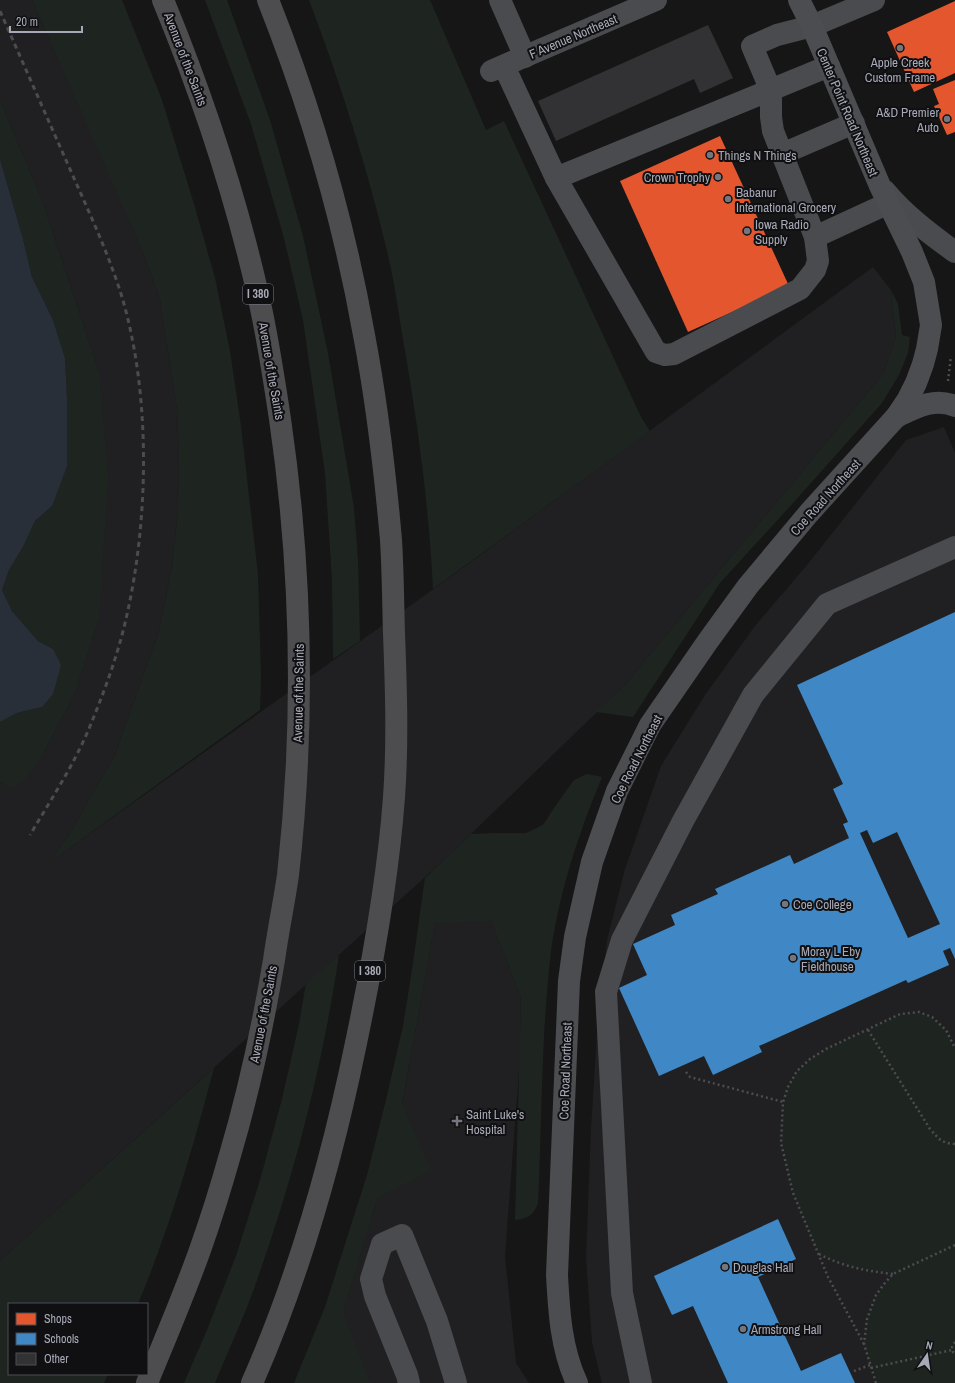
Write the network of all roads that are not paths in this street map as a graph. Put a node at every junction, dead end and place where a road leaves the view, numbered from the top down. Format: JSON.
{"nodes":[{"id":1,"x":163,"y":0,"type":"edge"},
{"id":2,"x":268,"y":0,"type":"edge"},
{"id":3,"x":500,"y":0,"type":"edge"},
{"id":4,"x":656,"y":0,"type":"edge"},
{"id":5,"x":799,"y":0,"type":"edge"},
{"id":6,"x":874,"y":0,"type":"edge"},
{"id":7,"x":812,"y":26,"type":"junction"},
{"id":8,"x":525,"y":57,"type":"junction"},
{"id":9,"x":829,"y":66,"type":"junction"},
{"id":10,"x":771,"y":91,"type":"junction"},
{"id":11,"x":854,"y":123,"type":"junction"},
{"id":12,"x":782,"y":154,"type":"junction"},
{"id":13,"x":556,"y":178,"type":"junction"},
{"id":14,"x":887,"y":197,"type":"junction"},
{"id":15,"x":898,"y":223,"type":"joint"},
{"id":16,"x":815,"y":237,"type":"junction"},
{"id":17,"x":955,"y":252,"type":"edge"},
{"id":18,"x":955,"y":406,"type":"edge"},
{"id":19,"x":896,"y":417,"type":"junction"},
{"id":20,"x":955,"y":547,"type":"edge"},
{"id":21,"x":147,"y":1383,"type":"edge"},
{"id":22,"x":252,"y":1383,"type":"edge"},
{"id":23,"x":409,"y":1383,"type":"edge"},
{"id":24,"x":456,"y":1383,"type":"edge"},
{"id":25,"x":577,"y":1383,"type":"edge"},
{"id":26,"x":641,"y":1383,"type":"edge"}],
"edges":[{"from":1,"to":21,"type":"highway","name":"Avenue of the Saints","number":"I 380"},
{"from":2,"to":22,"type":"highway","number":"I 380"},
{"from":3,"to":8,"type":"street"},
{"from":4,"to":8,"type":"street","name":"F Avenue Northeast"},
{"from":5,"to":7,"type":"main road","name":"Center Point Road Northeast"},
{"from":6,"to":7,"type":"street"},
{"from":7,"to":9,"type":"main road","name":"Center Point Road Northeast"},
{"from":7,"to":10,"type":"street"},
{"from":8,"to":13,"type":"street","name":"F Avenue Northeast"},
{"from":9,"to":10,"type":"street"},
{"from":9,"to":11,"type":"main road","name":"Center Point Road Northeast"},
{"from":10,"to":12,"type":"street"},
{"from":10,"to":13,"type":"street"},
{"from":11,"to":12,"type":"street"},
{"from":11,"to":14,"type":"main road","name":"Center Point Road Northeast"},
{"from":12,"to":16,"type":"street"},
{"from":13,"to":16,"type":"street"},
{"from":14,"to":15,"type":"main road","name":"Center Point Road Northeast"},
{"from":14,"to":16,"type":"street"},
{"from":14,"to":17,"type":"street"},
{"from":15,"to":19,"type":"main road","name":"Coe Road Northeast"},
{"from":18,"to":19,"type":"main road"},
{"from":19,"to":25,"type":"main road","name":"Coe Road Northeast"},
{"from":20,"to":26,"type":"street"},
{"from":23,"to":24,"type":"street"}]}
